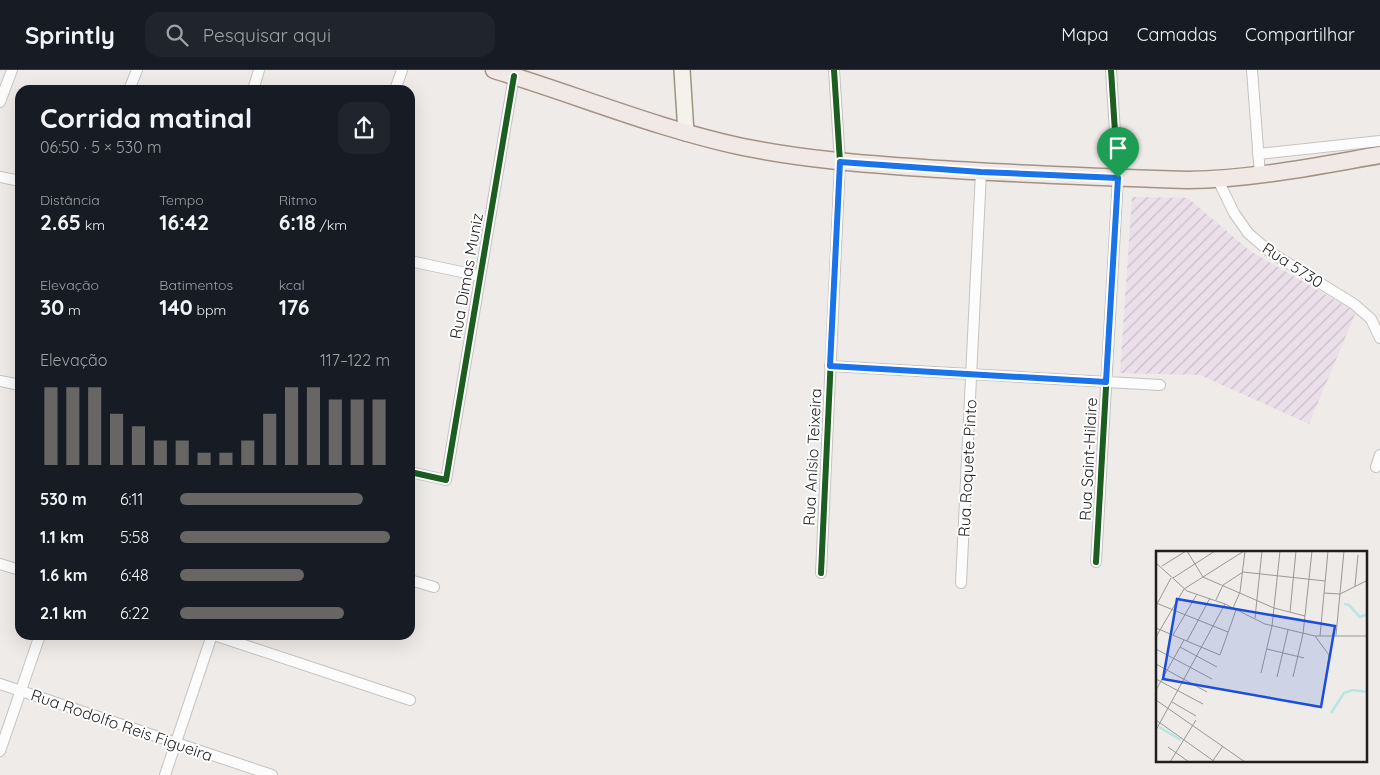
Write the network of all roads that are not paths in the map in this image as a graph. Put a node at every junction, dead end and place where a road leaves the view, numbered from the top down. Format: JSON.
{"nodes":[{"id":1,"x":12,"y":70,"type":"edge"},
{"id":2,"x":137,"y":70,"type":"edge"},
{"id":3,"x":259,"y":70,"type":"edge"},
{"id":4,"x":402,"y":70,"type":"edge"},
{"id":5,"x":494,"y":70,"type":"edge"},
{"id":6,"x":682,"y":70,"type":"edge"},
{"id":7,"x":834,"y":70,"type":"edge"},
{"id":8,"x":1111,"y":70,"type":"edge"},
{"id":9,"x":1252,"y":70,"type":"edge"},
{"id":10,"x":514,"y":76,"type":"junction"},
{"id":11,"x":131,"y":85,"type":"edge"},
{"id":12,"x":254,"y":85,"type":"edge"},
{"id":13,"x":397,"y":85,"type":"edge"},
{"id":14,"x":0,"y":102,"type":"edge"},
{"id":15,"x":686,"y":133,"type":"junction"},
{"id":16,"x":1380,"y":141,"type":"edge"},
{"id":17,"x":1258,"y":154,"type":"junction"},
{"id":18,"x":1380,"y":155,"type":"edge"},
{"id":19,"x":840,"y":162,"type":"junction"},
{"id":20,"x":981,"y":172,"type":"junction"},
{"id":21,"x":1260,"y":175,"type":"junction"},
{"id":22,"x":0,"y":177,"type":"edge"},
{"id":23,"x":1118,"y":178,"type":"junction"},
{"id":24,"x":15,"y":180,"type":"edge"},
{"id":25,"x":1218,"y":180,"type":"junction"},
{"id":26,"x":415,"y":262,"type":"edge"},
{"id":27,"x":480,"y":276,"type":"junction"},
{"id":28,"x":1380,"y":338,"type":"edge"},
{"id":29,"x":830,"y":366,"type":"junction"},
{"id":30,"x":971,"y":374,"type":"junction"},
{"id":31,"x":0,"y":381,"type":"edge"},
{"id":32,"x":15,"y":382,"type":"edge"},
{"id":33,"x":1106,"y":382,"type":"junction"},
{"id":34,"x":1160,"y":385,"type":"dead end"},
{"id":35,"x":1380,"y":455,"type":"edge"},
{"id":36,"x":1376,"y":467,"type":"dead end"},
{"id":37,"x":415,"y":473,"type":"edge"},
{"id":38,"x":1096,"y":562,"type":"dead end"},
{"id":39,"x":0,"y":564,"type":"edge"},
{"id":40,"x":15,"y":568,"type":"edge"},
{"id":41,"x":821,"y":573,"type":"dead end"},
{"id":42,"x":415,"y":581,"type":"edge"},
{"id":43,"x":961,"y":583,"type":"dead end"},
{"id":44,"x":434,"y":587,"type":"dead end"},
{"id":45,"x":38,"y":640,"type":"edge"},
{"id":46,"x":211,"y":640,"type":"edge"},
{"id":47,"x":228,"y":640,"type":"edge"},
{"id":48,"x":0,"y":684,"type":"edge"},
{"id":49,"x":21,"y":691,"type":"junction"},
{"id":50,"x":410,"y":700,"type":"dead end"},
{"id":51,"x":176,"y":743,"type":"junction"},
{"id":52,"x":0,"y":751,"type":"edge"},
{"id":53,"x":165,"y":775,"type":"edge"},
{"id":54,"x":272,"y":775,"type":"edge"}],
"edges":[{"from":1,"to":14,"type":"street"},
{"from":2,"to":11,"type":"street"},
{"from":3,"to":12,"type":"street"},
{"from":4,"to":13,"type":"street"},
{"from":5,"to":10,"type":"main road"},
{"from":6,"to":15,"type":"street"},
{"from":7,"to":19,"type":"street","name":"Rua Anísio Teixeira"},
{"from":8,"to":23,"type":"street","name":"Rua Saint-Hilaire"},
{"from":9,"to":17,"type":"street"},
{"from":10,"to":15,"type":"main road"},
{"from":10,"to":27,"type":"street","name":"Rua Dimas Muniz"},
{"from":15,"to":19,"type":"main road"},
{"from":16,"to":17,"type":"street"},
{"from":17,"to":21,"type":"street"},
{"from":18,"to":21,"type":"main road"},
{"from":19,"to":20,"type":"main road"},
{"from":19,"to":29,"type":"street","name":"Rua Anísio Teixeira"},
{"from":20,"to":23,"type":"main road"},
{"from":20,"to":30,"type":"street","name":"Rua Roquete Pinto"},
{"from":21,"to":25,"type":"main road"},
{"from":22,"to":24,"type":"street"},
{"from":23,"to":25,"type":"main road"},
{"from":23,"to":33,"type":"street","name":"Rua Saint-Hilaire"},
{"from":25,"to":28,"type":"street","name":"Rua 5730"},
{"from":26,"to":27,"type":"street"},
{"from":27,"to":37,"type":"street","name":"Rua Dimas Muniz"},
{"from":29,"to":30,"type":"street"},
{"from":29,"to":41,"type":"street","name":"Rua Anísio Teixeira"},
{"from":30,"to":33,"type":"street"},
{"from":30,"to":43,"type":"street","name":"Rua Roquete Pinto"},
{"from":31,"to":32,"type":"street"},
{"from":33,"to":34,"type":"street"},
{"from":33,"to":38,"type":"street","name":"Rua Saint-Hilaire"},
{"from":35,"to":36,"type":"street"},
{"from":39,"to":40,"type":"street"},
{"from":42,"to":44,"type":"street"},
{"from":45,"to":49,"type":"street"},
{"from":46,"to":51,"type":"street"},
{"from":47,"to":50,"type":"street"},
{"from":48,"to":49,"type":"street","name":"Rua Rodolfo Reis Figueira"},
{"from":49,"to":51,"type":"street","name":"Rua Rodolfo Reis Figueira"},
{"from":49,"to":52,"type":"street"},
{"from":51,"to":53,"type":"street"},
{"from":51,"to":54,"type":"street","name":"Rua Rodolfo Reis Figueira"}]}
